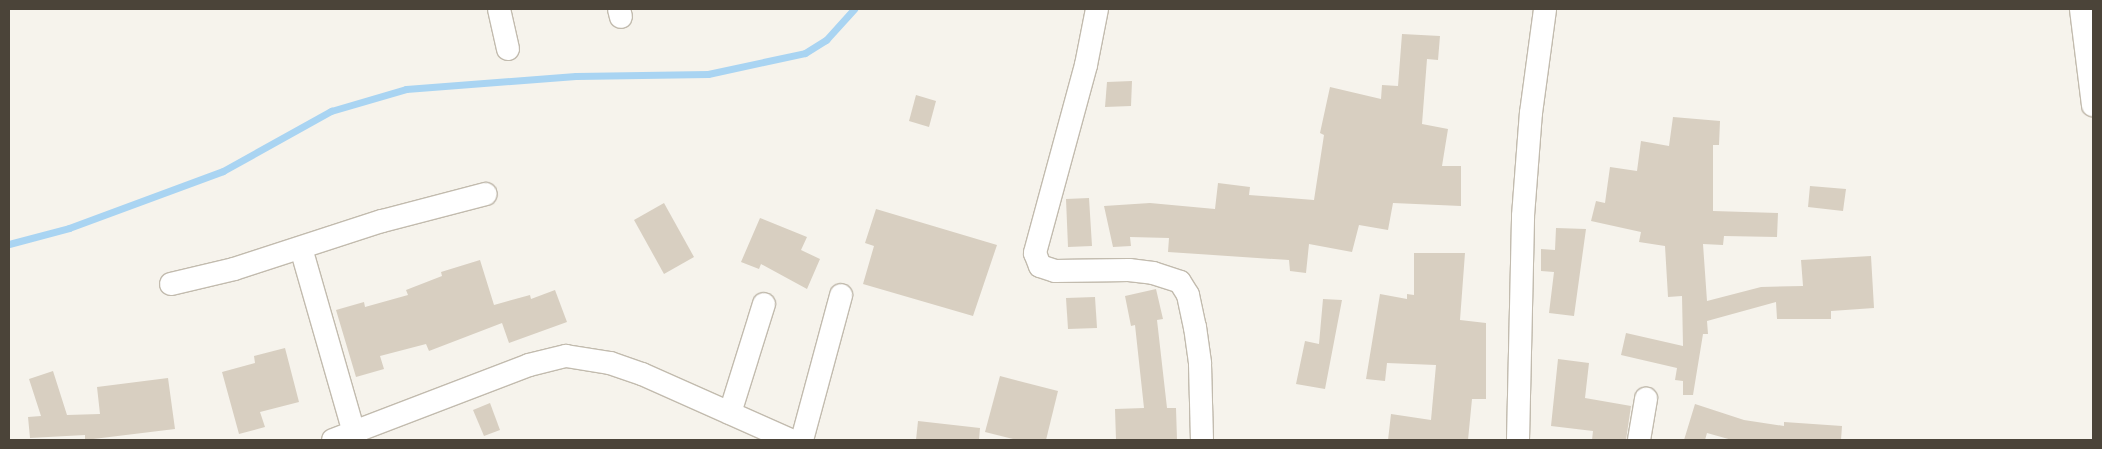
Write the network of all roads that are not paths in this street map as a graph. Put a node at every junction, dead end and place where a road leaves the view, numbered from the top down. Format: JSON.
{"nodes":[{"id":1,"x":498,"y":9,"type":"edge"},
{"id":2,"x":1097,"y":9,"type":"edge"},
{"id":3,"x":1545,"y":9,"type":"edge"},
{"id":4,"x":2081,"y":9,"type":"edge"},
{"id":5,"x":508,"y":49,"type":"dead end"},
{"id":6,"x":2093,"y":105,"type":"edge"},
{"id":7,"x":486,"y":194,"type":"dead end"},
{"id":8,"x":301,"y":248,"type":"junction"},
{"id":9,"x":171,"y":284,"type":"dead end"},
{"id":10,"x":841,"y":295,"type":"dead end"},
{"id":11,"x":764,"y":304,"type":"dead end"},
{"id":12,"x":1646,"y":399,"type":"dead end"},
{"id":13,"x":730,"y":413,"type":"junction"},
{"id":14,"x":347,"y":438,"type":"edge"},
{"id":15,"x":790,"y":440,"type":"edge"},
{"id":16,"x":802,"y":440,"type":"edge"},
{"id":17,"x":1202,"y":440,"type":"edge"},
{"id":18,"x":1518,"y":440,"type":"edge"},
{"id":19,"x":1639,"y":440,"type":"edge"}],
"edges":[{"from":1,"to":5,"type":"street"},
{"from":2,"to":17,"type":"street"},
{"from":3,"to":18,"type":"street"},
{"from":4,"to":6,"type":"street"},
{"from":7,"to":8,"type":"street"},
{"from":8,"to":9,"type":"street"},
{"from":8,"to":14,"type":"street"},
{"from":10,"to":16,"type":"street"},
{"from":11,"to":13,"type":"street"},
{"from":12,"to":19,"type":"street"},
{"from":13,"to":14,"type":"street"},
{"from":13,"to":15,"type":"street"}]}
